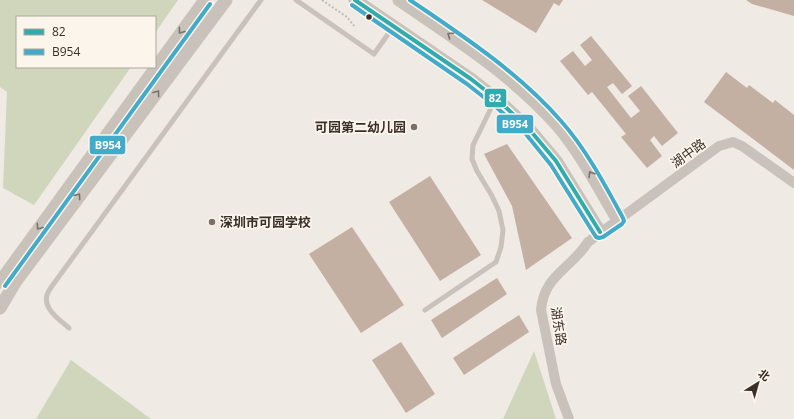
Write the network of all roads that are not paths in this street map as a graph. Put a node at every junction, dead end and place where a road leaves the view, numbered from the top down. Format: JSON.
{"nodes":[{"id":1,"x":205,"y":0,"type":"edge"},
{"id":2,"x":226,"y":0,"type":"edge"},
{"id":3,"x":261,"y":0,"type":"edge"},
{"id":4,"x":296,"y":0,"type":"edge"},
{"id":5,"x":355,"y":0,"type":"edge"},
{"id":6,"x":399,"y":0,"type":"edge"},
{"id":7,"x":393,"y":26,"type":"junction"},
{"id":8,"x":156,"y":67,"type":"edge"},
{"id":9,"x":156,"y":68,"type":"edge"},
{"id":10,"x":496,"y":99,"type":"junction"},
{"id":11,"x":794,"y":183,"type":"edge"},
{"id":12,"x":618,"y":220,"type":"junction"},
{"id":13,"x":600,"y":232,"type":"junction"},
{"id":14,"x":0,"y":282,"type":"edge"},
{"id":15,"x":0,"y":308,"type":"edge"},
{"id":16,"x":425,"y":310,"type":"dead end"},
{"id":17,"x":69,"y":328,"type":"dead end"},
{"id":18,"x":569,"y":419,"type":"edge"}],
"edges":[{"from":1,"to":8,"type":"street","one_way":true},
{"from":15,"to":2,"type":"street","one_way":true},
{"from":3,"to":17,"type":"lane"},
{"from":4,"to":7,"type":"lane"},
{"from":5,"to":7,"type":"street"},
{"from":12,"to":6,"type":"street","one_way":true},
{"from":7,"to":10,"type":"street"},
{"from":9,"to":14,"type":"street","one_way":true},
{"from":10,"to":13,"type":"street"},
{"from":10,"to":16,"type":"lane"},
{"from":11,"to":12,"type":"street","name":"湖中路"},
{"from":12,"to":13,"type":"street","name":"湖中路"},
{"from":13,"to":18,"type":"street","name":"湖东路"}]}
